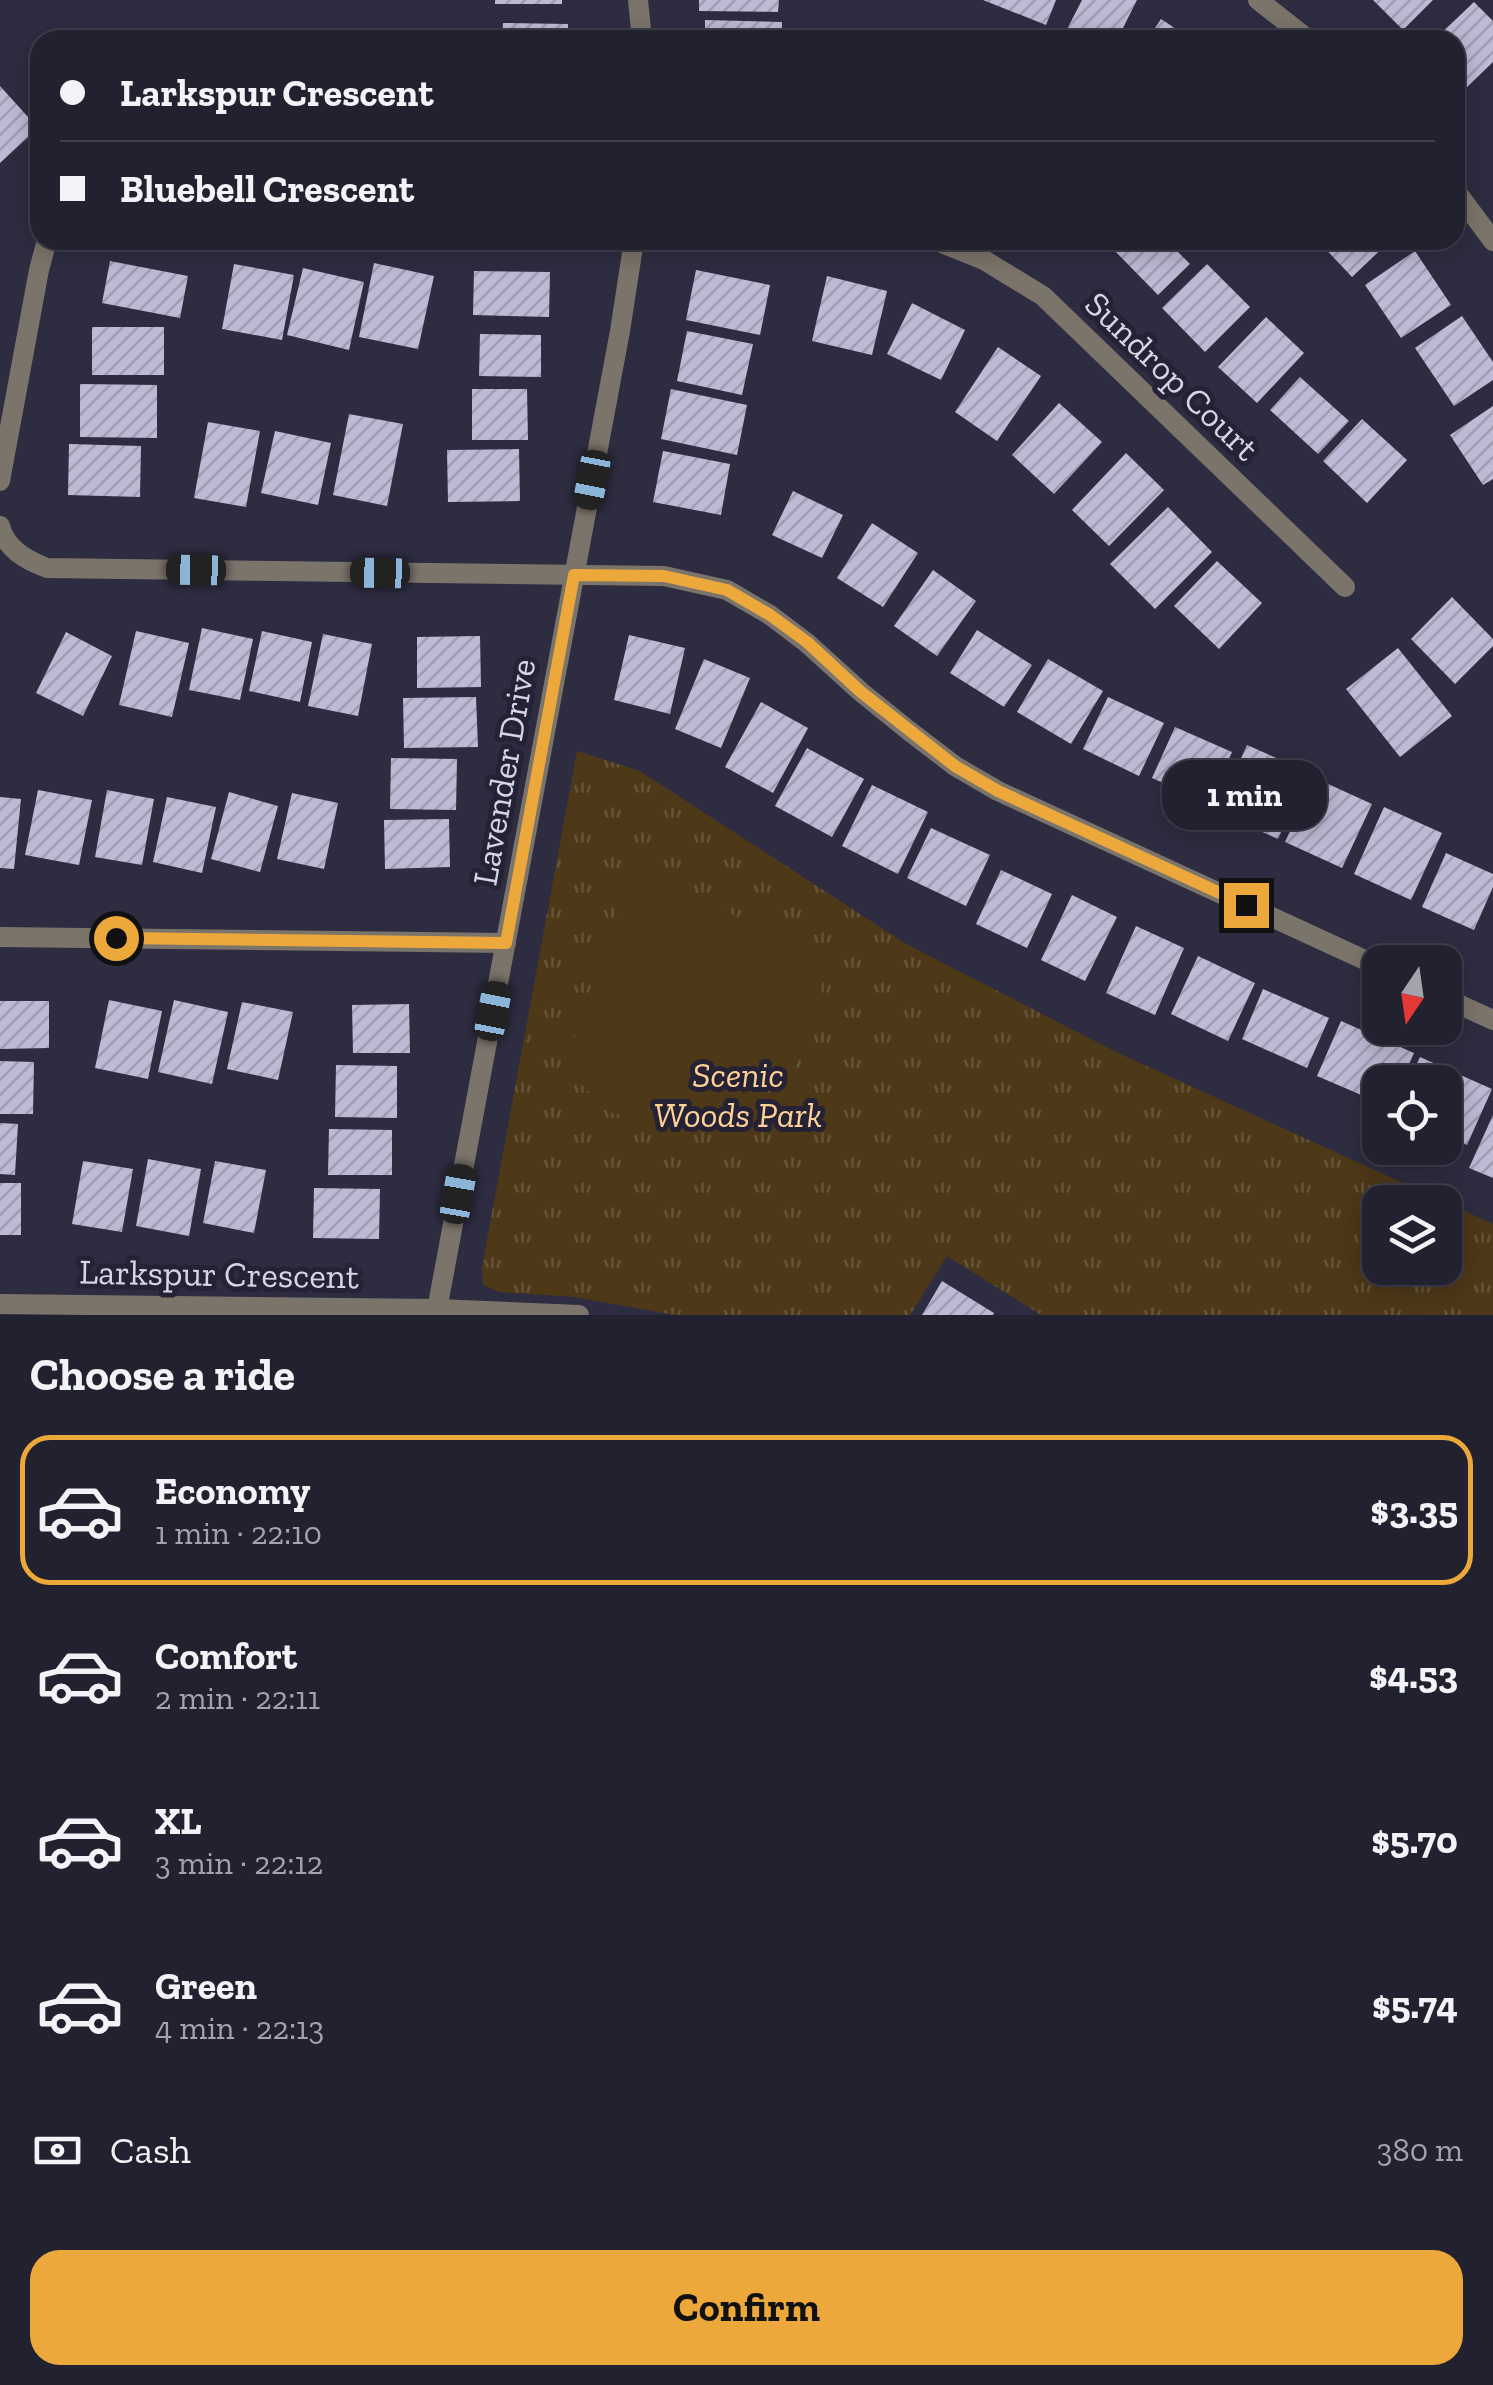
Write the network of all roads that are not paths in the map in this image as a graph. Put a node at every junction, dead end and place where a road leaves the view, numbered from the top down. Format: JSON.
{"nodes":[{"id":1,"x":638,"y":0,"type":"edge"},
{"id":2,"x":1258,"y":0,"type":"edge"},
{"id":3,"x":641,"y":30,"type":"edge"},
{"id":4,"x":1296,"y":30,"type":"edge"},
{"id":5,"x":1465,"y":203,"type":"edge"},
{"id":6,"x":1493,"y":241,"type":"edge"},
{"id":7,"x":44,"y":250,"type":"edge"},
{"id":8,"x":632,"y":250,"type":"edge"},
{"id":9,"x":959,"y":250,"type":"edge"},
{"id":10,"x":0,"y":480,"type":"edge"},
{"id":11,"x":0,"y":526,"type":"edge"},
{"id":12,"x":574,"y":575,"type":"junction"},
{"id":13,"x":1344,"y":588,"type":"dead end"},
{"id":14,"x":0,"y":937,"type":"edge"},
{"id":15,"x":506,"y":943,"type":"junction"},
{"id":16,"x":1362,"y":960,"type":"edge"},
{"id":17,"x":1462,"y":1006,"type":"edge"},
{"id":18,"x":1493,"y":1020,"type":"edge"},
{"id":19,"x":0,"y":1304,"type":"edge"},
{"id":20,"x":437,"y":1312,"type":"edge"},
{"id":21,"x":579,"y":1315,"type":"edge"}],
"edges":[{"from":1,"to":3,"type":"street"},
{"from":2,"to":4,"type":"street"},
{"from":5,"to":6,"type":"street"},
{"from":7,"to":10,"type":"street"},
{"from":8,"to":12,"type":"street","name":"Lavender Drive"},
{"from":9,"to":13,"type":"street","name":"Sundrop Court"},
{"from":11,"to":12,"type":"street"},
{"from":12,"to":15,"type":"street","name":"Lavender Drive"},
{"from":12,"to":16,"type":"street"},
{"from":14,"to":15,"type":"street"},
{"from":15,"to":20,"type":"street","name":"Lavender Drive"},
{"from":17,"to":18,"type":"street"},
{"from":19,"to":20,"type":"street","name":"Larkspur Crescent"},
{"from":20,"to":21,"type":"street","name":"Larkspur Crescent"}]}
